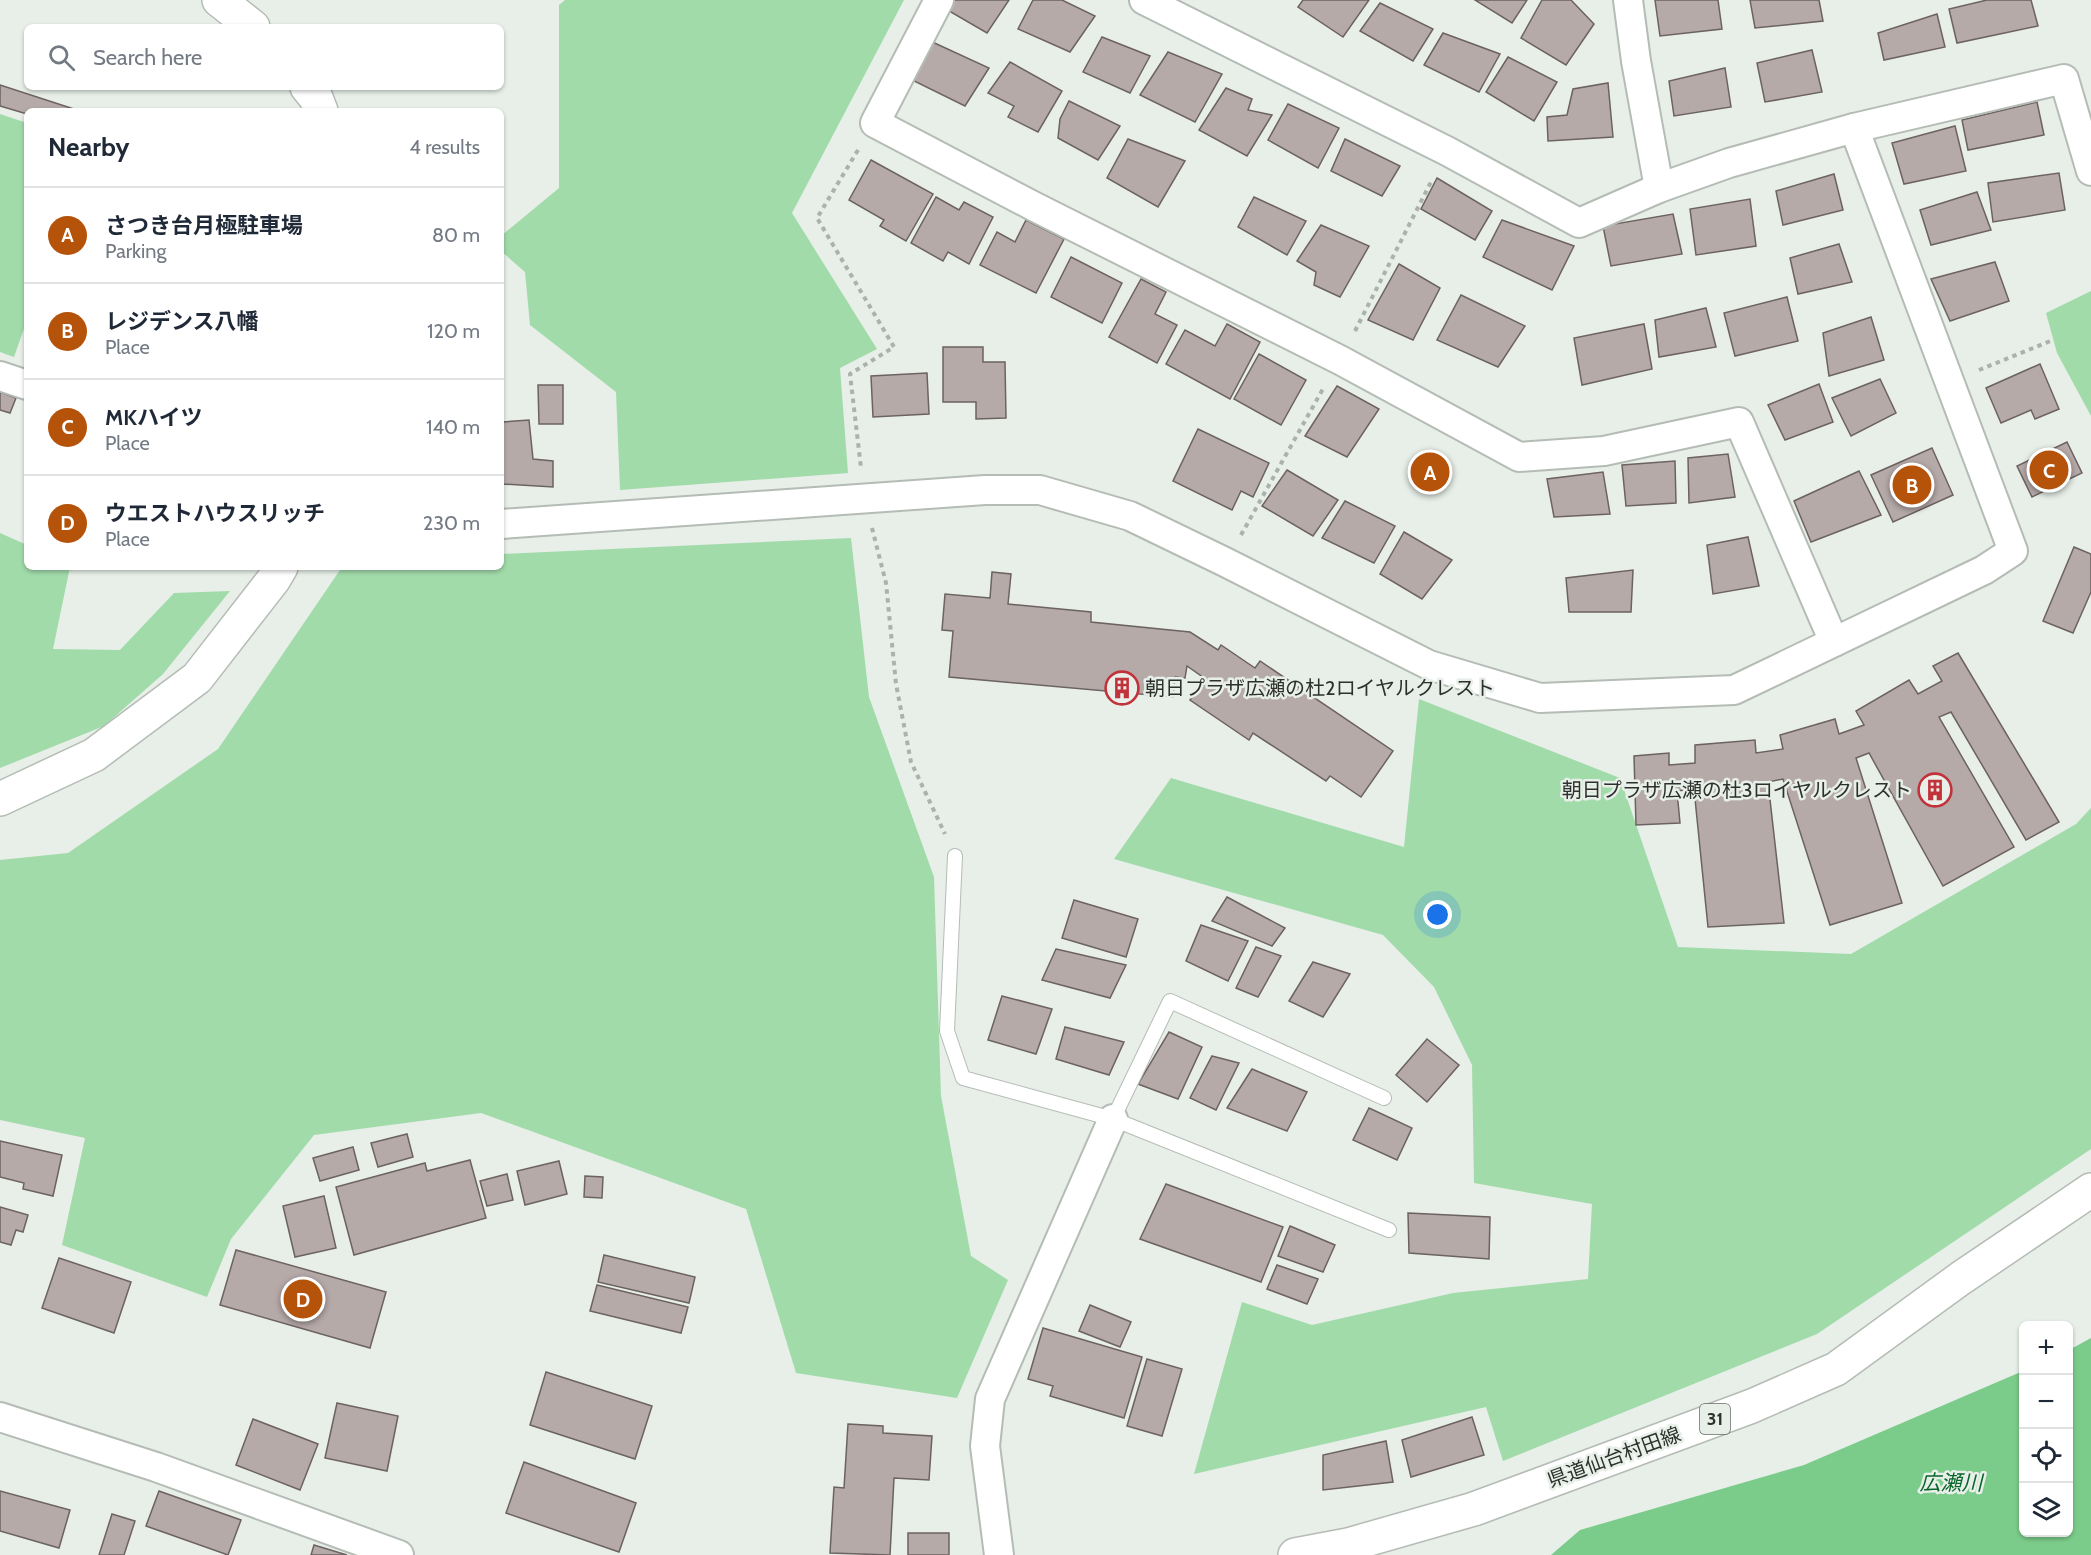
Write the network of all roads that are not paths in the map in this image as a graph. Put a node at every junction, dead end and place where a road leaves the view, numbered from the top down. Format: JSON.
{"nodes":[{"id":1,"x":219,"y":0,"type":"edge"},
{"id":2,"x":939,"y":0,"type":"edge"},
{"id":3,"x":1144,"y":0,"type":"edge"},
{"id":4,"x":1628,"y":0,"type":"edge"},
{"id":5,"x":250,"y":24,"type":"edge"},
{"id":6,"x":309,"y":90,"type":"edge"},
{"id":7,"x":320,"y":108,"type":"edge"},
{"id":8,"x":1854,"y":128,"type":"junction"},
{"id":9,"x":2091,"y":171,"type":"edge"},
{"id":10,"x":1659,"y":188,"type":"junction"},
{"id":11,"x":0,"y":376,"type":"edge"},
{"id":12,"x":24,"y":384,"type":"edge"},
{"id":13,"x":504,"y":524,"type":"edge"},
{"id":14,"x":279,"y":570,"type":"edge"},
{"id":15,"x":1834,"y":642,"type":"junction"},
{"id":16,"x":0,"y":799,"type":"edge"},
{"id":17,"x":955,"y":856,"type":"road end"},
{"id":18,"x":1384,"y":1098,"type":"dead end"},
{"id":19,"x":1113,"y":1119,"type":"junction"},
{"id":20,"x":2091,"y":1190,"type":"edge"},
{"id":21,"x":1389,"y":1230,"type":"dead end"},
{"id":22,"x":0,"y":1417,"type":"edge"},
{"id":23,"x":399,"y":1555,"type":"edge"},
{"id":24,"x":999,"y":1555,"type":"edge"},
{"id":25,"x":1295,"y":1555,"type":"edge"}],
"edges":[{"from":1,"to":5,"type":"main road"},
{"from":2,"to":15,"type":"street"},
{"from":3,"to":10,"type":"street"},
{"from":4,"to":10,"type":"street"},
{"from":6,"to":7,"type":"main road"},
{"from":8,"to":9,"type":"street"},
{"from":8,"to":10,"type":"street"},
{"from":8,"to":15,"type":"street"},
{"from":11,"to":12,"type":"street"},
{"from":13,"to":15,"type":"street"},
{"from":14,"to":16,"type":"main road"},
{"from":17,"to":19,"type":"lane"},
{"from":18,"to":19,"type":"lane"},
{"from":19,"to":21,"type":"lane"},
{"from":19,"to":24,"type":"street"},
{"from":20,"to":25,"type":"main road","name":"県道仙台村田線","number":"31"},
{"from":22,"to":23,"type":"street"}]}
